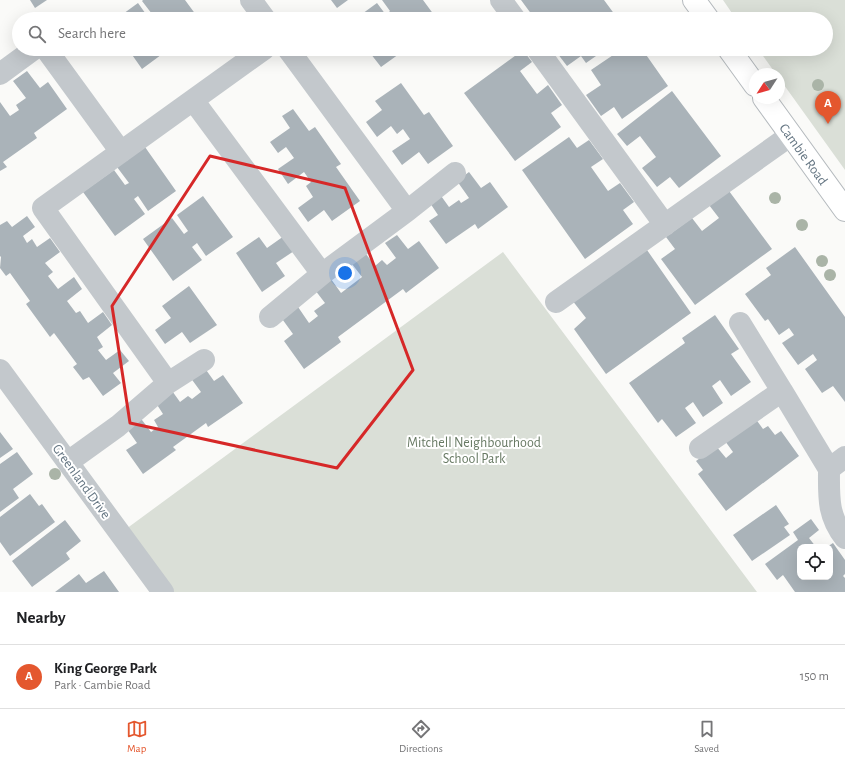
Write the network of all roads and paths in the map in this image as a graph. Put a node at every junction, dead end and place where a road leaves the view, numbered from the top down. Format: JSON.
{"nodes":[{"id":1,"x":251,"y":0,"type":"edge"},
{"id":2,"x":501,"y":0,"type":"edge"},
{"id":3,"x":694,"y":0,"type":"edge"},
{"id":4,"x":260,"y":12,"type":"edge"},
{"id":5,"x":510,"y":12,"type":"edge"},
{"id":6,"x":703,"y":12,"type":"edge"},
{"id":7,"x":24,"y":56,"type":"edge"},
{"id":8,"x":51,"y":56,"type":"edge"},
{"id":9,"x":254,"y":56,"type":"edge"},
{"id":10,"x":293,"y":56,"type":"edge"},
{"id":11,"x":542,"y":56,"type":"edge"},
{"id":12,"x":734,"y":56,"type":"edge"},
{"id":13,"x":0,"y":74,"type":"edge"},
{"id":14,"x":749,"y":77,"type":"edge"},
{"id":15,"x":194,"y":100,"type":"junction"},
{"id":16,"x":768,"y":104,"type":"edge"},
{"id":17,"x":791,"y":135,"type":"junction"},
{"id":18,"x":121,"y":152,"type":"junction"},
{"id":19,"x":456,"y":173,"type":"dead end"},
{"id":20,"x":407,"y":210,"type":"junction"},
{"id":21,"x":845,"y":210,"type":"edge"},
{"id":22,"x":665,"y":225,"type":"junction"},
{"id":23,"x":322,"y":274,"type":"junction"},
{"id":24,"x":556,"y":302,"type":"dead end"},
{"id":25,"x":270,"y":317,"type":"dead end"},
{"id":26,"x":740,"y":323,"type":"dead end"},
{"id":27,"x":204,"y":360,"type":"dead end"},
{"id":28,"x":0,"y":370,"type":"edge"},
{"id":29,"x":168,"y":383,"type":"junction"},
{"id":30,"x":782,"y":391,"type":"junction"},
{"id":31,"x":700,"y":448,"type":"dead end"},
{"id":32,"x":68,"y":462,"type":"junction"},
{"id":33,"x":837,"y":463,"type":"edge"},
{"id":34,"x":845,"y":538,"type":"edge"},
{"id":35,"x":163,"y":592,"type":"edge"}],
"edges":[{"from":1,"to":4,"type":"street"},
{"from":2,"to":5,"type":"street"},
{"from":3,"to":6,"type":"main road"},
{"from":7,"to":13,"type":"street"},
{"from":8,"to":18,"type":"street"},
{"from":9,"to":15,"type":"street"},
{"from":10,"to":20,"type":"street"},
{"from":11,"to":22,"type":"street"},
{"from":12,"to":14,"type":"main road"},
{"from":15,"to":18,"type":"street"},
{"from":15,"to":23,"type":"street"},
{"from":16,"to":17,"type":"main road","name":"Cambie Road"},
{"from":17,"to":21,"type":"main road","name":"Cambie Road"},
{"from":17,"to":22,"type":"street"},
{"from":18,"to":29,"type":"street"},
{"from":19,"to":20,"type":"street"},
{"from":20,"to":23,"type":"street"},
{"from":22,"to":24,"type":"street"},
{"from":23,"to":25,"type":"street"},
{"from":26,"to":30,"type":"street"},
{"from":27,"to":29,"type":"street"},
{"from":28,"to":32,"type":"street","name":"Greenland Drive"},
{"from":29,"to":32,"type":"street"},
{"from":30,"to":31,"type":"street"},
{"from":30,"to":33,"type":"street"},
{"from":32,"to":35,"type":"street","name":"Greenland Drive"},
{"from":33,"to":34,"type":"street"}]}
